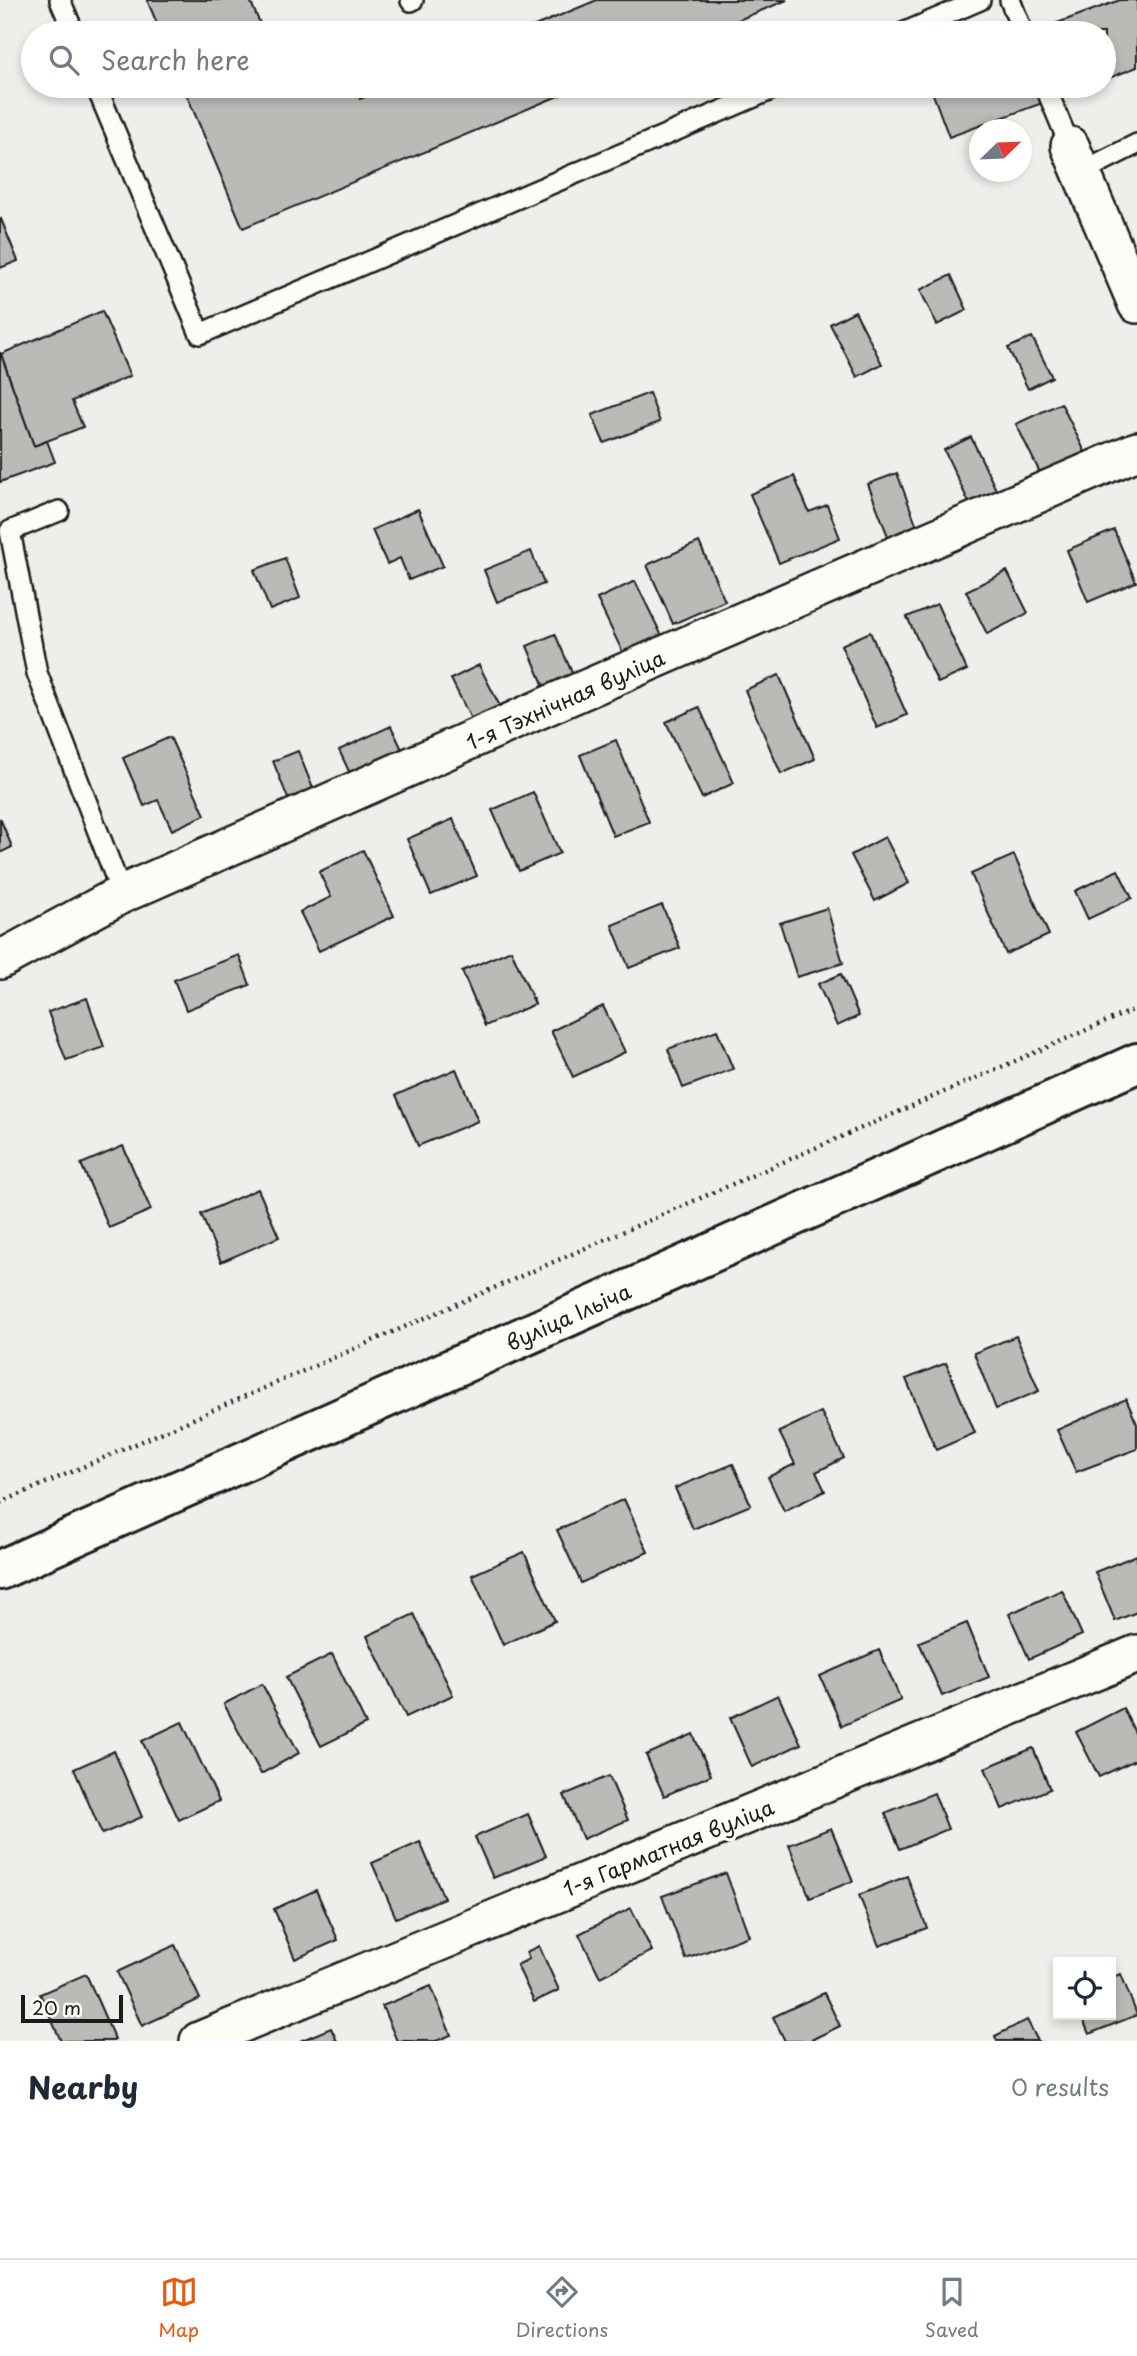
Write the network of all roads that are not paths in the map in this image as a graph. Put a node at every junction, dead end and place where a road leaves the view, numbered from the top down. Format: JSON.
{"nodes":[{"id":1,"x":60,"y":0,"type":"edge"},
{"id":2,"x":980,"y":0,"type":"edge"},
{"id":3,"x":1010,"y":0,"type":"edge"},
{"id":4,"x":69,"y":21,"type":"edge"},
{"id":5,"x":931,"y":21,"type":"edge"},
{"id":6,"x":1018,"y":21,"type":"edge"},
{"id":7,"x":101,"y":98,"type":"edge"},
{"id":8,"x":752,"y":98,"type":"edge"},
{"id":9,"x":1050,"y":98,"type":"edge"},
{"id":10,"x":1137,"y":144,"type":"edge"},
{"id":11,"x":1075,"y":159,"type":"junction"},
{"id":12,"x":1137,"y":304,"type":"edge"},
{"id":13,"x":1137,"y":451,"type":"edge"},
{"id":14,"x":59,"y":511,"type":"dead end"},
{"id":15,"x":122,"y":894,"type":"junction"},
{"id":16,"x":0,"y":960,"type":"edge"},
{"id":17,"x":1137,"y":1063,"type":"edge"},
{"id":18,"x":0,"y":1570,"type":"edge"},
{"id":19,"x":1137,"y":1654,"type":"edge"},
{"id":20,"x":199,"y":2041,"type":"edge"}],
"edges":[{"from":1,"to":4,"type":"lane"},
{"from":2,"to":5,"type":"lane"},
{"from":3,"to":6,"type":"lane"},
{"from":7,"to":8,"type":"lane"},
{"from":9,"to":11,"type":"lane"},
{"from":10,"to":11,"type":"lane"},
{"from":11,"to":12,"type":"street"},
{"from":13,"to":15,"type":"street","name":"1-я Тэхнічная вуліца"},
{"from":14,"to":15,"type":"lane"},
{"from":15,"to":16,"type":"street","name":"1-я Тэхнічная вуліца"},
{"from":17,"to":18,"type":"main road","name":"вуліца Ільіча"},
{"from":19,"to":20,"type":"street","name":"1-я Гарматная вуліца"}]}
